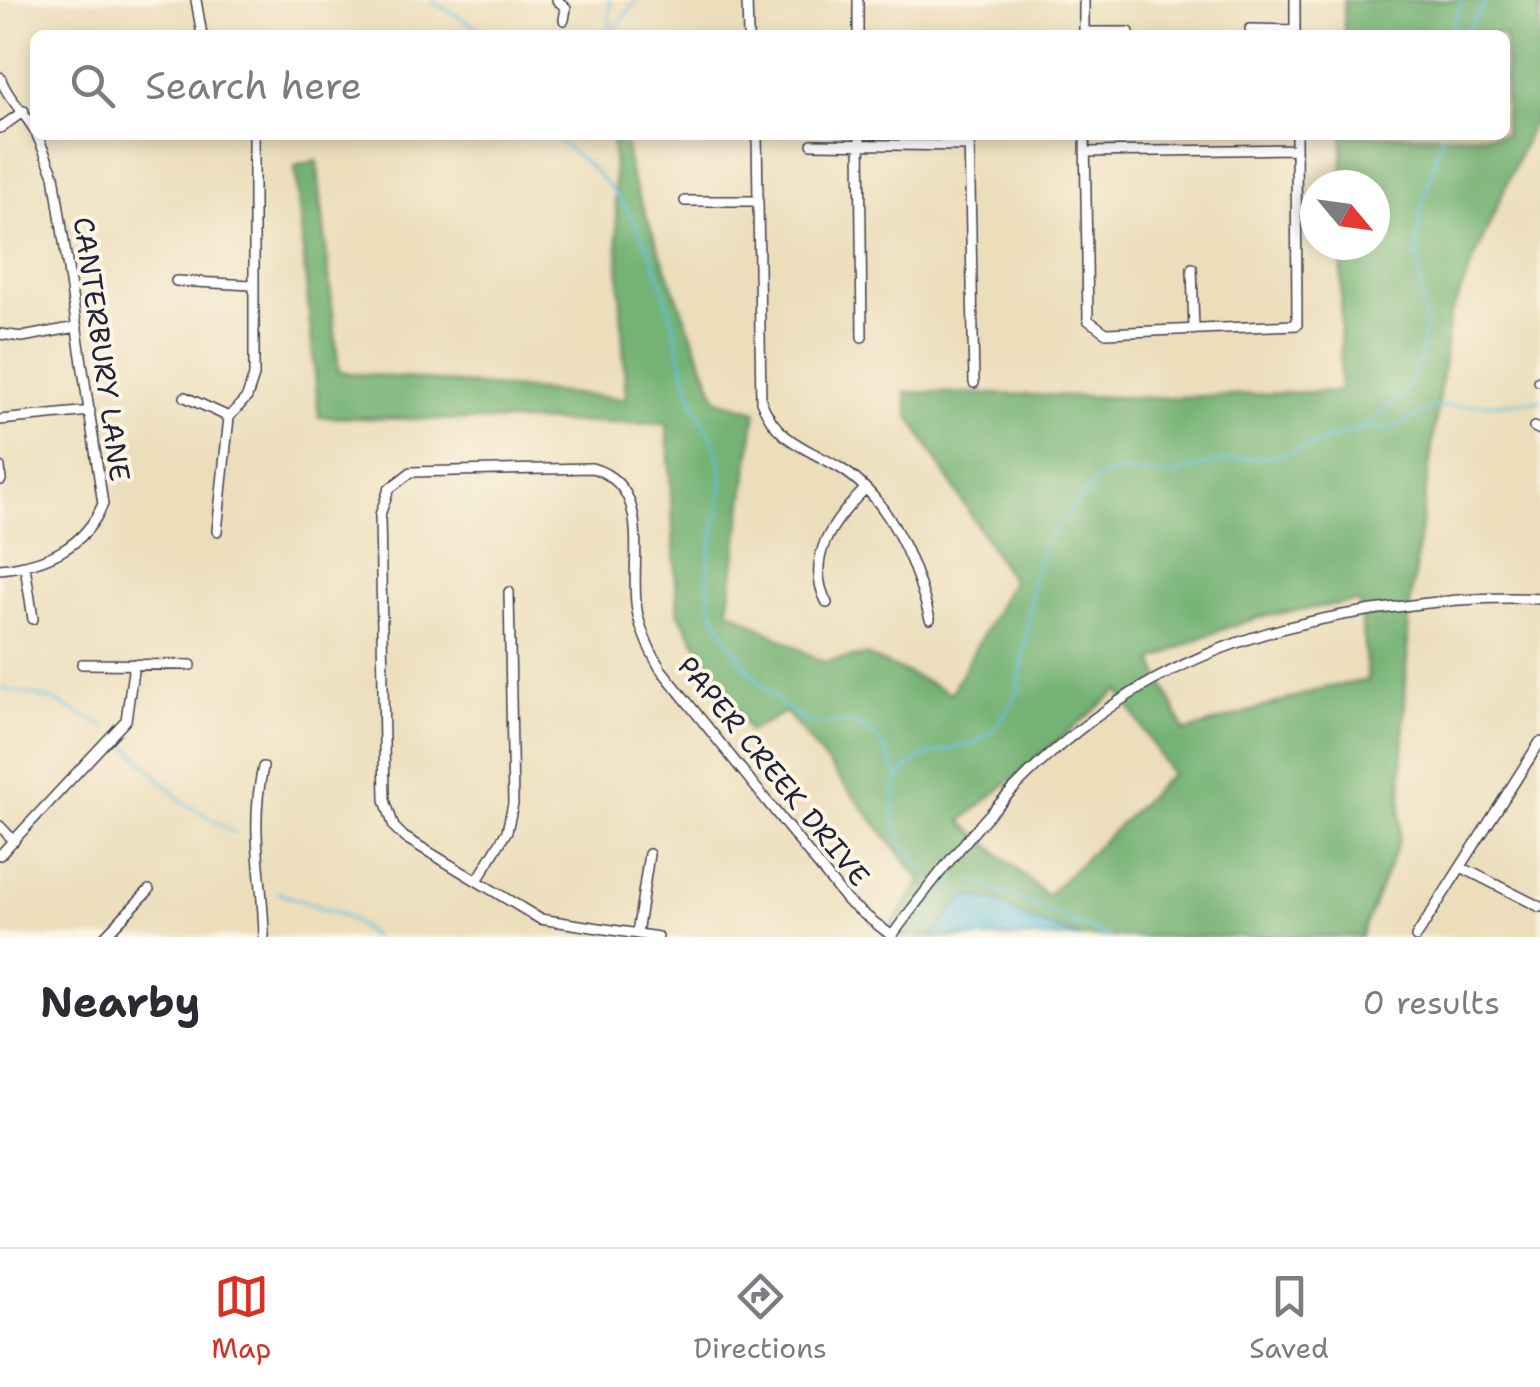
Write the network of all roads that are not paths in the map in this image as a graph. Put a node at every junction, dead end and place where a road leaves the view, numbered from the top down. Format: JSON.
{"nodes":[{"id":1,"x":196,"y":0,"type":"edge"},
{"id":2,"x":558,"y":0,"type":"edge"},
{"id":3,"x":747,"y":0,"type":"edge"},
{"id":4,"x":858,"y":0,"type":"edge"},
{"id":5,"x":1084,"y":0,"type":"edge"},
{"id":6,"x":1295,"y":0,"type":"edge"},
{"id":7,"x":564,"y":20,"type":"dead end"},
{"id":8,"x":1250,"y":29,"type":"dead end"},
{"id":9,"x":201,"y":30,"type":"edge"},
{"id":10,"x":745,"y":30,"type":"edge"},
{"id":11,"x":858,"y":30,"type":"edge"},
{"id":12,"x":1084,"y":30,"type":"edge"},
{"id":13,"x":1265,"y":30,"type":"edge"},
{"id":14,"x":1295,"y":30,"type":"edge"},
{"id":15,"x":0,"y":77,"type":"edge"},
{"id":16,"x":24,"y":111,"type":"junction"},
{"id":17,"x":30,"y":122,"type":"edge"},
{"id":18,"x":0,"y":128,"type":"edge"},
{"id":19,"x":39,"y":140,"type":"edge"},
{"id":20,"x":254,"y":140,"type":"edge"},
{"id":21,"x":756,"y":140,"type":"edge"},
{"id":22,"x":850,"y":140,"type":"edge"},
{"id":23,"x":860,"y":140,"type":"edge"},
{"id":24,"x":914,"y":140,"type":"edge"},
{"id":25,"x":1084,"y":140,"type":"edge"},
{"id":26,"x":1296,"y":140,"type":"edge"},
{"id":27,"x":969,"y":141,"type":"edge"},
{"id":28,"x":812,"y":144,"type":"dead end"},
{"id":29,"x":1296,"y":149,"type":"junction"},
{"id":30,"x":1084,"y":152,"type":"junction"},
{"id":31,"x":686,"y":201,"type":"dead end"},
{"id":32,"x":758,"y":201,"type":"junction"},
{"id":33,"x":1192,"y":268,"type":"dead end"},
{"id":34,"x":176,"y":280,"type":"dead end"},
{"id":35,"x":252,"y":286,"type":"junction"},
{"id":36,"x":77,"y":326,"type":"junction"},
{"id":37,"x":1194,"y":330,"type":"junction"},
{"id":38,"x":0,"y":334,"type":"edge"},
{"id":39,"x":862,"y":338,"type":"dead end"},
{"id":40,"x":974,"y":384,"type":"dead end"},
{"id":41,"x":184,"y":396,"type":"dead end"},
{"id":42,"x":90,"y":410,"type":"junction"},
{"id":43,"x":228,"y":417,"type":"junction"},
{"id":44,"x":0,"y":420,"type":"edge"},
{"id":45,"x":0,"y":467,"type":"edge"},
{"id":46,"x":1,"y":480,"type":"edge"},
{"id":47,"x":864,"y":490,"type":"junction"},
{"id":48,"x":216,"y":530,"type":"dead end"},
{"id":49,"x":25,"y":566,"type":"junction"},
{"id":50,"x":0,"y":569,"type":"edge"},
{"id":51,"x":509,"y":592,"type":"dead end"},
{"id":52,"x":1540,"y":599,"type":"edge"},
{"id":53,"x":827,"y":603,"type":"dead end"},
{"id":54,"x":33,"y":619,"type":"dead end"},
{"id":55,"x":930,"y":619,"type":"dead end"},
{"id":56,"x":82,"y":664,"type":"dead end"},
{"id":57,"x":134,"y":664,"type":"junction"},
{"id":58,"x":191,"y":665,"type":"dead end"},
{"id":59,"x":1540,"y":742,"type":"edge"},
{"id":60,"x":263,"y":767,"type":"dead end"},
{"id":61,"x":0,"y":826,"type":"edge"},
{"id":62,"x":14,"y":841,"type":"junction"},
{"id":63,"x":649,"y":854,"type":"dead end"},
{"id":64,"x":0,"y":855,"type":"edge"},
{"id":65,"x":1462,"y":867,"type":"junction"},
{"id":66,"x":477,"y":882,"type":"junction"},
{"id":67,"x":149,"y":890,"type":"dead end"},
{"id":68,"x":1540,"y":907,"type":"edge"},
{"id":69,"x":637,"y":934,"type":"junction"},
{"id":70,"x":892,"y":936,"type":"edge"},
{"id":71,"x":104,"y":937,"type":"edge"},
{"id":72,"x":264,"y":937,"type":"edge"},
{"id":73,"x":658,"y":937,"type":"edge"},
{"id":74,"x":1416,"y":937,"type":"edge"}],
"edges":[{"from":1,"to":9,"type":"street"},
{"from":2,"to":7,"type":"street"},
{"from":3,"to":10,"type":"street"},
{"from":4,"to":11,"type":"street"},
{"from":5,"to":12,"type":"street"},
{"from":6,"to":14,"type":"street"},
{"from":8,"to":13,"type":"street"},
{"from":15,"to":16,"type":"street","name":"CANTERBURY LANE"},
{"from":16,"to":17,"type":"street","name":"CANTERBURY LANE"},
{"from":16,"to":18,"type":"street"},
{"from":19,"to":36,"type":"street","name":"CANTERBURY LANE"},
{"from":20,"to":35,"type":"street"},
{"from":21,"to":32,"type":"street"},
{"from":22,"to":28,"type":"street"},
{"from":23,"to":39,"type":"street"},
{"from":24,"to":27,"type":"street"},
{"from":25,"to":30,"type":"street"},
{"from":26,"to":29,"type":"street"},
{"from":27,"to":40,"type":"street"},
{"from":29,"to":30,"type":"street"},
{"from":29,"to":37,"type":"street"},
{"from":30,"to":37,"type":"street"},
{"from":31,"to":32,"type":"street"},
{"from":32,"to":47,"type":"street"},
{"from":33,"to":37,"type":"street"},
{"from":34,"to":35,"type":"street"},
{"from":35,"to":43,"type":"street"},
{"from":36,"to":38,"type":"street"},
{"from":36,"to":42,"type":"street","name":"CANTERBURY LANE"},
{"from":41,"to":43,"type":"street"},
{"from":42,"to":44,"type":"street"},
{"from":42,"to":49,"type":"street","name":"CANTERBURY LANE"},
{"from":43,"to":48,"type":"street"},
{"from":45,"to":46,"type":"street"},
{"from":47,"to":53,"type":"street"},
{"from":47,"to":55,"type":"street"},
{"from":49,"to":50,"type":"street","name":"CANTERBURY LANE"},
{"from":49,"to":54,"type":"street"},
{"from":51,"to":66,"type":"street"},
{"from":52,"to":70,"type":"street"},
{"from":56,"to":57,"type":"street"},
{"from":57,"to":58,"type":"street"},
{"from":57,"to":62,"type":"street"},
{"from":59,"to":65,"type":"street"},
{"from":60,"to":72,"type":"street"},
{"from":61,"to":62,"type":"street"},
{"from":62,"to":64,"type":"street"},
{"from":63,"to":69,"type":"street"},
{"from":65,"to":68,"type":"street"},
{"from":65,"to":74,"type":"street"},
{"from":66,"to":69,"type":"street","name":"PAPER CREEK DRIVE"},
{"from":66,"to":70,"type":"street","name":"PAPER CREEK DRIVE"},
{"from":67,"to":71,"type":"street"},
{"from":69,"to":73,"type":"street","name":"PAPER CREEK DRIVE"}]}
